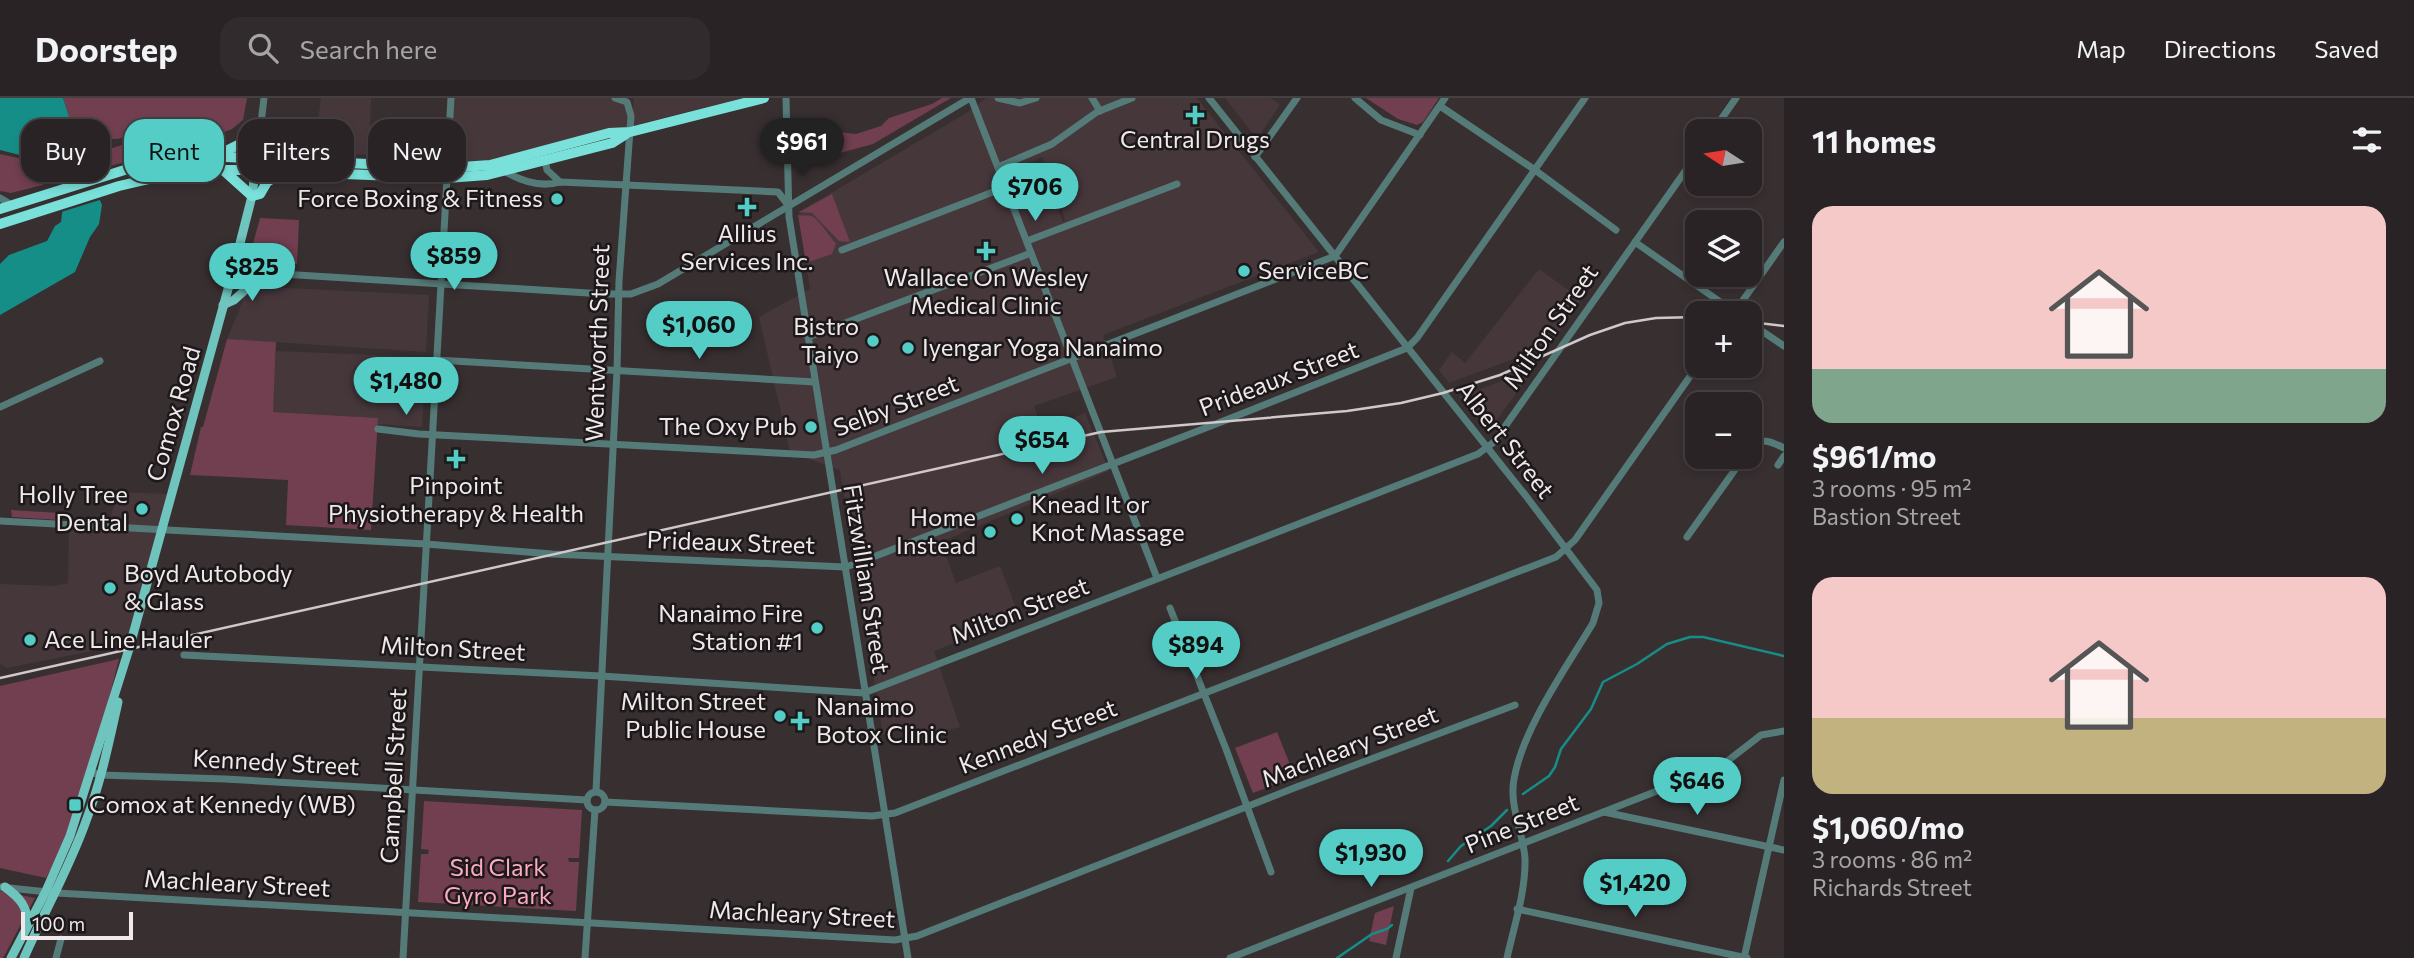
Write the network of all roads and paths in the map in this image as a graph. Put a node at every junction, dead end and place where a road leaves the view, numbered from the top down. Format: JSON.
{"nodes":[{"id":1,"x":264,"y":98,"type":"edge"},
{"id":2,"x":451,"y":98,"type":"edge"},
{"id":3,"x":615,"y":98,"type":"edge"},
{"id":4,"x":764,"y":98,"type":"edge"},
{"id":5,"x":786,"y":98,"type":"edge"},
{"id":6,"x":970,"y":98,"type":"edge"},
{"id":7,"x":998,"y":98,"type":"edge"},
{"id":8,"x":1036,"y":98,"type":"edge"},
{"id":9,"x":1091,"y":98,"type":"edge"},
{"id":10,"x":1132,"y":98,"type":"edge"},
{"id":11,"x":1209,"y":98,"type":"edge"},
{"id":12,"x":1297,"y":98,"type":"edge"},
{"id":13,"x":1355,"y":98,"type":"edge"},
{"id":14,"x":1446,"y":98,"type":"edge"},
{"id":15,"x":1585,"y":98,"type":"edge"},
{"id":16,"x":1736,"y":98,"type":"edge"},
{"id":17,"x":1440,"y":106,"type":"junction"},
{"id":18,"x":1100,"y":111,"type":"junction"},
{"id":19,"x":262,"y":119,"type":"edge"},
{"id":20,"x":450,"y":119,"type":"edge"},
{"id":21,"x":1721,"y":119,"type":"edge"},
{"id":22,"x":630,"y":132,"type":"junction"},
{"id":23,"x":1420,"y":135,"type":"junction"},
{"id":24,"x":1255,"y":157,"type":"junction"},
{"id":25,"x":545,"y":160,"type":"junction"},
{"id":26,"x":998,"y":167,"type":"junction"},
{"id":27,"x":466,"y":169,"type":"edge"},
{"id":28,"x":124,"y":170,"type":"edge"},
{"id":29,"x":1535,"y":170,"type":"junction"},
{"id":30,"x":224,"y":171,"type":"edge"},
{"id":31,"x":504,"y":171,"type":"junction"},
{"id":32,"x":1685,"y":171,"type":"edge"},
{"id":33,"x":466,"y":174,"type":"edge"},
{"id":34,"x":136,"y":182,"type":"edge"},
{"id":35,"x":254,"y":182,"type":"edge"},
{"id":36,"x":268,"y":182,"type":"edge"},
{"id":37,"x":447,"y":182,"type":"edge"},
{"id":38,"x":560,"y":182,"type":"junction"},
{"id":39,"x":1177,"y":184,"type":"dead end"},
{"id":40,"x":624,"y":186,"type":"junction"},
{"id":41,"x":1006,"y":187,"type":"junction"},
{"id":42,"x":252,"y":196,"type":"junction"},
{"id":43,"x":2,"y":203,"type":"edge"},
{"id":44,"x":789,"y":205,"type":"junction"},
{"id":45,"x":0,"y":224,"type":"edge"},
{"id":46,"x":1616,"y":230,"type":"dead end"},
{"id":47,"x":1027,"y":241,"type":"junction"},
{"id":48,"x":1635,"y":242,"type":"junction"},
{"id":49,"x":1784,"y":242,"type":"edge"},
{"id":50,"x":842,"y":250,"type":"dead end"},
{"id":51,"x":1031,"y":253,"type":"junction"},
{"id":52,"x":1335,"y":256,"type":"junction"},
{"id":53,"x":233,"y":271,"type":"junction"},
{"id":54,"x":264,"y":273,"type":"junction"},
{"id":55,"x":441,"y":284,"type":"junction"},
{"id":56,"x":620,"y":294,"type":"junction"},
{"id":57,"x":1718,"y":301,"type":"edge"},
{"id":58,"x":1743,"y":301,"type":"edge"},
{"id":59,"x":223,"y":305,"type":"junction"},
{"id":60,"x":1762,"y":331,"type":"edge"},
{"id":61,"x":808,"y":337,"type":"junction"},
{"id":62,"x":1784,"y":346,"type":"edge"},
{"id":63,"x":1407,"y":348,"type":"junction"},
{"id":64,"x":1072,"y":359,"type":"junction"},
{"id":65,"x":436,"y":360,"type":"junction"},
{"id":66,"x":100,"y":361,"type":"dead end"},
{"id":67,"x":617,"y":370,"type":"junction"},
{"id":68,"x":1689,"y":378,"type":"edge"},
{"id":69,"x":815,"y":382,"type":"junction"},
{"id":70,"x":0,"y":407,"type":"edge"},
{"id":71,"x":378,"y":429,"type":"dead end"},
{"id":72,"x":432,"y":434,"type":"junction"},
{"id":73,"x":1762,"y":441,"type":"edge"},
{"id":74,"x":614,"y":442,"type":"junction"},
{"id":75,"x":1486,"y":447,"type":"junction"},
{"id":76,"x":1784,"y":448,"type":"edge"},
{"id":77,"x":827,"y":453,"type":"junction"},
{"id":78,"x":1784,"y":456,"type":"edge"},
{"id":79,"x":1113,"y":464,"type":"junction"},
{"id":80,"x":1778,"y":465,"type":"dead end"},
{"id":81,"x":1735,"y":469,"type":"edge"},
{"id":82,"x":0,"y":522,"type":"edge"},
{"id":83,"x":160,"y":530,"type":"junction"},
{"id":84,"x":1687,"y":537,"type":"dead end"},
{"id":85,"x":426,"y":544,"type":"junction"},
{"id":86,"x":1566,"y":550,"type":"junction"},
{"id":87,"x":607,"y":557,"type":"junction"},
{"id":88,"x":845,"y":567,"type":"junction"},
{"id":89,"x":1157,"y":578,"type":"junction"},
{"id":90,"x":1170,"y":608,"type":"dead end"},
{"id":91,"x":127,"y":655,"type":"junction"},
{"id":92,"x":184,"y":655,"type":"dead end"},
{"id":93,"x":420,"y":666,"type":"junction"},
{"id":94,"x":601,"y":676,"type":"junction"},
{"id":95,"x":864,"y":693,"type":"junction"},
{"id":96,"x":1204,"y":693,"type":"junction"},
{"id":97,"x":1515,"y":705,"type":"dead end"},
{"id":98,"x":1784,"y":731,"type":"edge"},
{"id":99,"x":90,"y":772,"type":"junction"},
{"id":100,"x":101,"y":775,"type":"junction"},
{"id":101,"x":1784,"y":780,"type":"edge"},
{"id":102,"x":413,"y":789,"type":"junction"},
{"id":103,"x":596,"y":791,"type":"junction"},
{"id":104,"x":587,"y":800,"type":"junction"},
{"id":105,"x":605,"y":802,"type":"junction"},
{"id":106,"x":1248,"y":808,"type":"junction"},
{"id":107,"x":594,"y":810,"type":"junction"},
{"id":108,"x":1604,"y":812,"type":"junction"},
{"id":109,"x":884,"y":815,"type":"junction"},
{"id":110,"x":1523,"y":844,"type":"junction"},
{"id":111,"x":1769,"y":846,"type":"junction"},
{"id":112,"x":1784,"y":850,"type":"edge"},
{"id":113,"x":1271,"y":872,"type":"dead end"},
{"id":114,"x":3,"y":887,"type":"edge"},
{"id":115,"x":1411,"y":888,"type":"junction"},
{"id":116,"x":46,"y":891,"type":"junction"},
{"id":117,"x":57,"y":893,"type":"junction"},
{"id":118,"x":1517,"y":909,"type":"junction"},
{"id":119,"x":406,"y":913,"type":"junction"},
{"id":120,"x":586,"y":923,"type":"junction"},
{"id":121,"x":28,"y":926,"type":"junction"},
{"id":122,"x":61,"y":939,"type":"dead end"},
{"id":123,"x":904,"y":939,"type":"junction"},
{"id":124,"x":11,"y":958,"type":"edge"},
{"id":125,"x":24,"y":958,"type":"edge"},
{"id":126,"x":56,"y":958,"type":"edge"},
{"id":127,"x":403,"y":958,"type":"edge"},
{"id":128,"x":584,"y":958,"type":"edge"},
{"id":129,"x":908,"y":958,"type":"edge"},
{"id":130,"x":1230,"y":958,"type":"edge"},
{"id":131,"x":1396,"y":958,"type":"edge"},
{"id":132,"x":1507,"y":958,"type":"edge"},
{"id":133,"x":1745,"y":958,"type":"edge"}],
"edges":[{"from":1,"to":19,"type":"street","name":"Comox Road"},
{"from":2,"to":20,"type":"street","name":"Campbell Street"},
{"from":3,"to":22,"type":"street","name":"Wentworth Street"},
{"from":4,"to":22,"type":"highway"},
{"from":5,"to":44,"type":"street","name":"Fitzwilliam Street"},
{"from":6,"to":26,"type":"street"},
{"from":6,"to":44,"type":"street"},
{"from":7,"to":8,"type":"street"},
{"from":9,"to":18,"type":"street"},
{"from":10,"to":18,"type":"street"},
{"from":11,"to":24,"type":"street","name":"Albert Street"},
{"from":12,"to":24,"type":"street"},
{"from":13,"to":23,"type":"street"},
{"from":14,"to":17,"type":"street"},
{"from":15,"to":29,"type":"street","name":"Prideaux Street"},
{"from":16,"to":21,"type":"street"},
{"from":17,"to":23,"type":"street"},
{"from":17,"to":29,"type":"street"},
{"from":18,"to":26,"type":"street"},
{"from":22,"to":25,"type":"highway"},
{"from":22,"to":27,"type":"highway"},
{"from":22,"to":40,"type":"street","name":"Wentworth Street"},
{"from":23,"to":52,"type":"street"},
{"from":24,"to":52,"type":"street","name":"Albert Street"},
{"from":25,"to":31,"type":"highway"},
{"from":25,"to":38,"type":"street"},
{"from":26,"to":41,"type":"street"},
{"from":28,"to":43,"type":"highway"},
{"from":29,"to":46,"type":"street"},
{"from":29,"to":63,"type":"street","name":"Prideaux Street"},
{"from":30,"to":42,"type":"highway"},
{"from":31,"to":33,"type":"highway"},
{"from":31,"to":38,"type":"street"},
{"from":32,"to":48,"type":"street","name":"Milton Street"},
{"from":34,"to":45,"type":"highway"},
{"from":35,"to":42,"type":"main road","name":"Comox Road"},
{"from":36,"to":42,"type":"highway"},
{"from":37,"to":55,"type":"street","name":"Campbell Street"},
{"from":38,"to":40,"type":"street"},
{"from":39,"to":47,"type":"street"},
{"from":40,"to":44,"type":"street"},
{"from":40,"to":56,"type":"street","name":"Wentworth Street"},
{"from":41,"to":47,"type":"street"},
{"from":41,"to":50,"type":"street"},
{"from":42,"to":53,"type":"main road","name":"Comox Road"},
{"from":44,"to":56,"type":"street"},
{"from":44,"to":61,"type":"street","name":"Fitzwilliam Street"},
{"from":47,"to":51,"type":"street"},
{"from":48,"to":57,"type":"street"},
{"from":48,"to":75,"type":"street","name":"Milton Street"},
{"from":49,"to":58,"type":"street"},
{"from":51,"to":61,"type":"street"},
{"from":51,"to":64,"type":"street"},
{"from":52,"to":63,"type":"street","name":"Albert Street"},
{"from":52,"to":64,"type":"street","name":"Selby Street"},
{"from":53,"to":54,"type":"street"},
{"from":53,"to":59,"type":"main road","name":"Comox Road"},
{"from":54,"to":55,"type":"street"},
{"from":54,"to":59,"type":"main road"},
{"from":55,"to":56,"type":"street"},
{"from":55,"to":65,"type":"street","name":"Campbell Street"},
{"from":56,"to":67,"type":"street","name":"Wentworth Street"},
{"from":59,"to":83,"type":"main road","name":"Comox Road"},
{"from":60,"to":62,"type":"street"},
{"from":61,"to":69,"type":"street","name":"Fitzwilliam Street"},
{"from":63,"to":75,"type":"street","name":"Albert Street"},
{"from":63,"to":79,"type":"street","name":"Prideaux Street"},
{"from":64,"to":77,"type":"street","name":"Selby Street"},
{"from":64,"to":79,"type":"street"},
{"from":65,"to":67,"type":"street"},
{"from":65,"to":72,"type":"street","name":"Campbell Street"},
{"from":66,"to":70,"type":"street"},
{"from":67,"to":69,"type":"street"},
{"from":67,"to":74,"type":"street","name":"Wentworth Street"},
{"from":68,"to":86,"type":"street","name":"Kennedy Street"},
{"from":69,"to":77,"type":"street","name":"Fitzwilliam Street"},
{"from":71,"to":72,"type":"street","name":"Selby Street"},
{"from":72,"to":74,"type":"street","name":"Selby Street"},
{"from":72,"to":85,"type":"street","name":"Campbell Street"},
{"from":73,"to":76,"type":"street"},
{"from":74,"to":77,"type":"street","name":"Selby Street"},
{"from":74,"to":87,"type":"street","name":"Wentworth Street"},
{"from":75,"to":86,"type":"street","name":"Albert Street"},
{"from":75,"to":89,"type":"street","name":"Milton Street"},
{"from":77,"to":88,"type":"street","name":"Fitzwilliam Street"},
{"from":78,"to":80,"type":"street"},
{"from":79,"to":88,"type":"street","name":"Prideaux Street"},
{"from":79,"to":89,"type":"street"},
{"from":81,"to":84,"type":"street"},
{"from":82,"to":83,"type":"street","name":"Prideaux Street"},
{"from":83,"to":85,"type":"street","name":"Prideaux Street"},
{"from":83,"to":91,"type":"main road","name":"Comox Road"},
{"from":85,"to":87,"type":"street","name":"Prideaux Street"},
{"from":85,"to":93,"type":"street","name":"Campbell Street"},
{"from":86,"to":96,"type":"street","name":"Kennedy Street"},
{"from":86,"to":110,"type":"street","name":"Albert Street"},
{"from":87,"to":88,"type":"street","name":"Prideaux Street"},
{"from":87,"to":94,"type":"street","name":"Wentworth Street"},
{"from":88,"to":95,"type":"street","name":"Fitzwilliam Street"},
{"from":89,"to":95,"type":"street","name":"Milton Street"},
{"from":90,"to":96,"type":"street"},
{"from":91,"to":99,"type":"main road","name":"Comox Road"},
{"from":91,"to":100,"type":"main road","name":"Comox Road"},
{"from":92,"to":93,"type":"street","name":"Milton Street"},
{"from":93,"to":94,"type":"street","name":"Milton Street"},
{"from":93,"to":102,"type":"street","name":"Campbell Street"},
{"from":94,"to":95,"type":"street","name":"Milton Street"},
{"from":94,"to":103,"type":"street","name":"Wentworth Street"},
{"from":95,"to":109,"type":"street","name":"Fitzwilliam Street"},
{"from":96,"to":106,"type":"street"},
{"from":96,"to":109,"type":"street","name":"Kennedy Street"},
{"from":97,"to":106,"type":"street","name":"Machleary Street"},
{"from":98,"to":108,"type":"street","name":"Pine Street"},
{"from":99,"to":100,"type":"street","name":"Kennedy Street"},
{"from":99,"to":116,"type":"main road","name":"Comox Road"},
{"from":100,"to":102,"type":"street","name":"Kennedy Street"},
{"from":100,"to":117,"type":"main road","name":"Comox Road"},
{"from":101,"to":111,"type":"street"},
{"from":102,"to":104,"type":"street","name":"Kennedy Street"},
{"from":102,"to":119,"type":"street","name":"Campbell Street"},
{"from":103,"to":104,"type":"street"},
{"from":103,"to":105,"type":"street"},
{"from":104,"to":107,"type":"street"},
{"from":105,"to":107,"type":"street"},
{"from":105,"to":109,"type":"street","name":"Kennedy Street"},
{"from":106,"to":113,"type":"street"},
{"from":106,"to":123,"type":"street","name":"Machleary Street"},
{"from":107,"to":120,"type":"street"},
{"from":108,"to":110,"type":"street","name":"Pine Street"},
{"from":108,"to":111,"type":"street"},
{"from":109,"to":123,"type":"street","name":"Fitzwilliam Street"},
{"from":110,"to":115,"type":"street","name":"Pine Street"},
{"from":110,"to":118,"type":"street","name":"Albert Street"},
{"from":111,"to":112,"type":"street"},
{"from":111,"to":133,"type":"street"},
{"from":114,"to":116,"type":"street","name":"Machleary Street"},
{"from":114,"to":121,"type":"main road"},
{"from":115,"to":130,"type":"street","name":"Pine Street"},
{"from":115,"to":131,"type":"street"},
{"from":116,"to":117,"type":"street","name":"Machleary Street"},
{"from":116,"to":121,"type":"main road","name":"Comox Road"},
{"from":117,"to":119,"type":"street","name":"Machleary Street"},
{"from":117,"to":125,"type":"main road","name":"Comox Road"},
{"from":118,"to":132,"type":"street","name":"Albert Street"},
{"from":118,"to":133,"type":"street"},
{"from":119,"to":120,"type":"street","name":"Machleary Street"},
{"from":119,"to":127,"type":"street","name":"Campbell Street"},
{"from":120,"to":123,"type":"street","name":"Machleary Street"},
{"from":120,"to":128,"type":"street"},
{"from":121,"to":124,"type":"main road","name":"Comox Road"},
{"from":122,"to":126,"type":"street"},
{"from":123,"to":129,"type":"street","name":"Fitzwilliam Street"}]}
